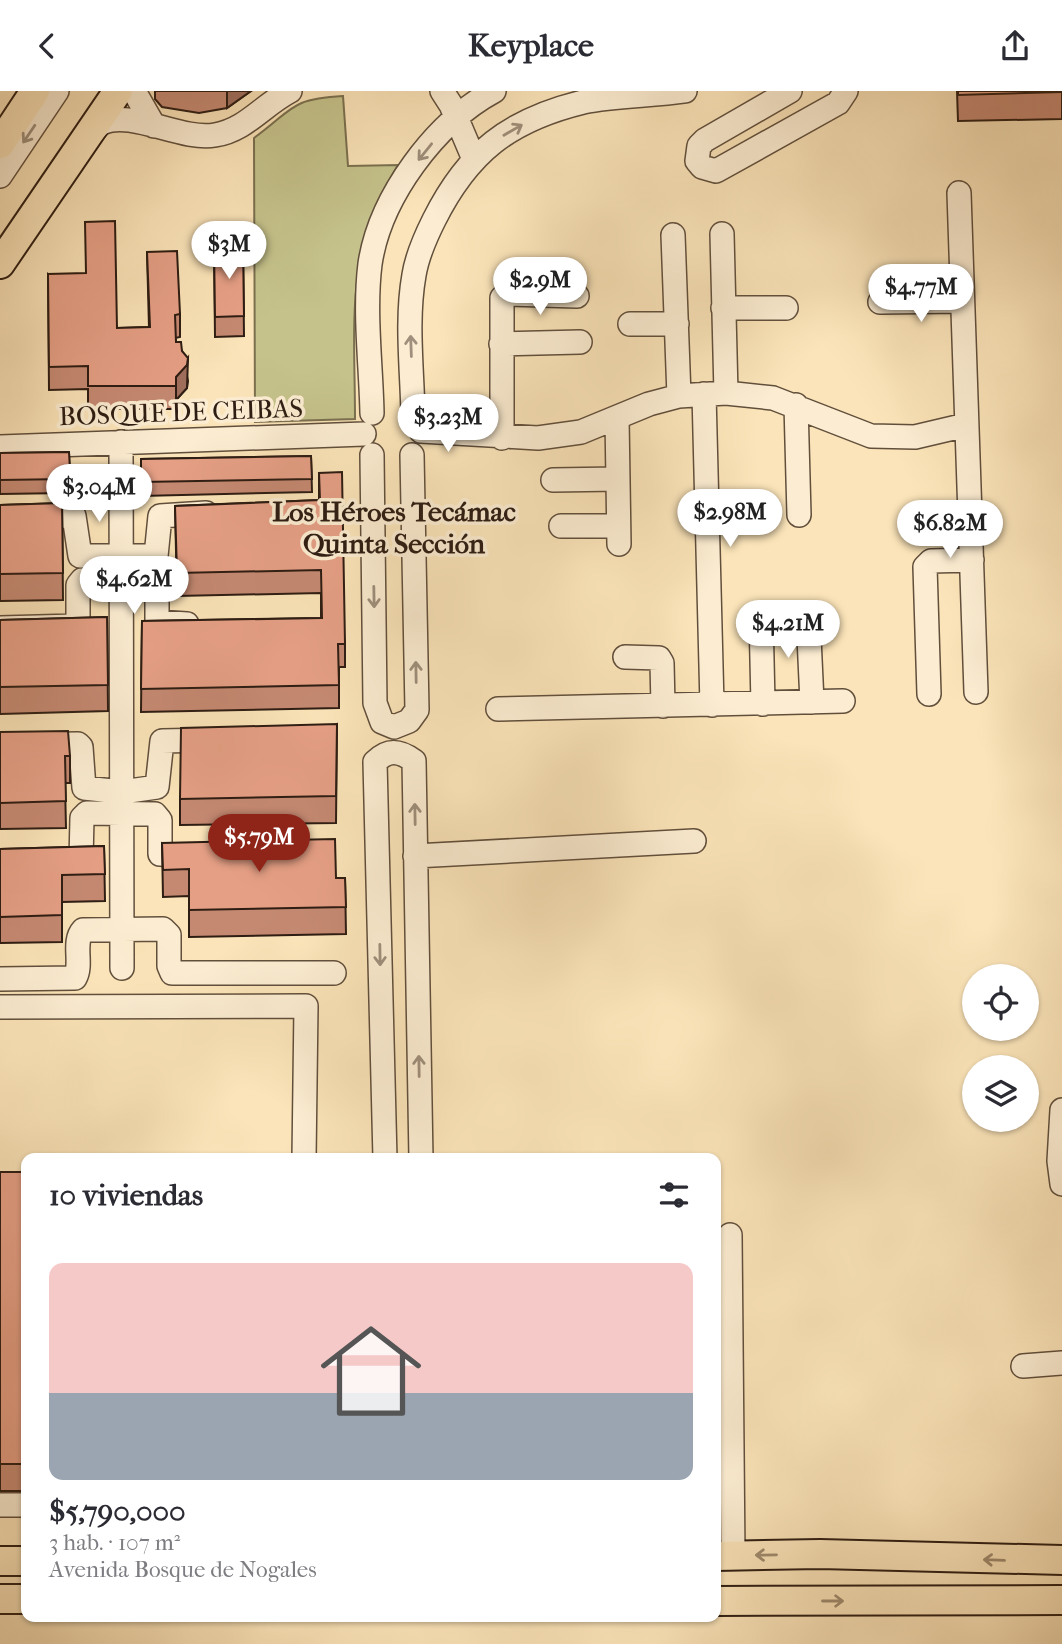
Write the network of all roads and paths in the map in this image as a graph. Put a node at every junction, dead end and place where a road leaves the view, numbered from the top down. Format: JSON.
{"nodes":[{"id":1,"x":35,"y":91,"type":"edge"},
{"id":2,"x":58,"y":91,"type":"edge"},
{"id":3,"x":103,"y":91,"type":"edge"},
{"id":4,"x":118,"y":91,"type":"edge"},
{"id":5,"x":134,"y":91,"type":"edge"},
{"id":6,"x":290,"y":91,"type":"edge"},
{"id":7,"x":442,"y":91,"type":"edge"},
{"id":8,"x":494,"y":91,"type":"edge"},
{"id":9,"x":685,"y":91,"type":"edge"},
{"id":10,"x":790,"y":91,"type":"edge"},
{"id":11,"x":846,"y":91,"type":"edge"},
{"id":12,"x":583,"y":97,"type":"edge"},
{"id":13,"x":456,"y":118,"type":"junction"},
{"id":14,"x":154,"y":126,"type":"junction"},
{"id":15,"x":85,"y":139,"type":"junction"},
{"id":16,"x":1,"y":141,"type":"edge"},
{"id":17,"x":473,"y":157,"type":"junction"},
{"id":18,"x":0,"y":176,"type":"edge"},
{"id":19,"x":959,"y":193,"type":"dead end"},
{"id":20,"x":673,"y":235,"type":"dead end"},
{"id":21,"x":722,"y":235,"type":"dead end"},
{"id":22,"x":0,"y":245,"type":"edge"},
{"id":23,"x":0,"y":264,"type":"edge"},
{"id":24,"x":577,"y":296,"type":"dead end"},
{"id":25,"x":961,"y":301,"type":"junction"},
{"id":26,"x":880,"y":302,"type":"dead end"},
{"id":27,"x":723,"y":308,"type":"junction"},
{"id":28,"x":786,"y":308,"type":"dead end"},
{"id":29,"x":630,"y":324,"type":"dead end"},
{"id":30,"x":677,"y":324,"type":"junction"},
{"id":31,"x":580,"y":342,"type":"dead end"},
{"id":32,"x":501,"y":344,"type":"junction"},
{"id":33,"x":715,"y":394,"type":"junction"},
{"id":34,"x":679,"y":396,"type":"junction"},
{"id":35,"x":796,"y":405,"type":"junction"},
{"id":36,"x":617,"y":418,"type":"junction"},
{"id":37,"x":417,"y":422,"type":"junction"},
{"id":38,"x":966,"y":425,"type":"junction"},
{"id":39,"x":369,"y":434,"type":"junction"},
{"id":40,"x":502,"y":438,"type":"junction"},
{"id":41,"x":121,"y":442,"type":"junction"},
{"id":42,"x":0,"y":447,"type":"edge"},
{"id":43,"x":412,"y":455,"type":"junction"},
{"id":44,"x":618,"y":478,"type":"junction"},
{"id":45,"x":553,"y":480,"type":"dead end"},
{"id":46,"x":225,"y":513,"type":"edge"},
{"id":47,"x":799,"y":515,"type":"dead end"},
{"id":48,"x":0,"y":517,"type":"edge"},
{"id":49,"x":561,"y":527,"type":"dead end"},
{"id":50,"x":972,"y":560,"type":"junction"},
{"id":51,"x":121,"y":569,"type":"junction"},
{"id":52,"x":761,"y":616,"type":"dead end"},
{"id":53,"x":808,"y":616,"type":"dead end"},
{"id":54,"x":212,"y":624,"type":"edge"},
{"id":55,"x":0,"y":628,"type":"edge"},
{"id":56,"x":625,"y":657,"type":"dead end"},
{"id":57,"x":976,"y":692,"type":"dead end"},
{"id":58,"x":929,"y":694,"type":"dead end"},
{"id":59,"x":843,"y":701,"type":"dead end"},
{"id":60,"x":812,"y":702,"type":"junction"},
{"id":61,"x":763,"y":703,"type":"junction"},
{"id":62,"x":712,"y":705,"type":"junction"},
{"id":63,"x":663,"y":706,"type":"junction"},
{"id":64,"x":498,"y":709,"type":"dead end"},
{"id":65,"x":230,"y":740,"type":"edge"},
{"id":66,"x":0,"y":745,"type":"edge"},
{"id":67,"x":122,"y":803,"type":"junction"},
{"id":68,"x":694,"y":841,"type":"dead end"},
{"id":69,"x":218,"y":855,"type":"edge"},
{"id":70,"x":415,"y":856,"type":"junction"},
{"id":71,"x":39,"y":862,"type":"edge"},
{"id":72,"x":416,"y":913,"type":"junction"},
{"id":73,"x":379,"y":915,"type":"junction"},
{"id":74,"x":122,"y":929,"type":"junction"},
{"id":75,"x":122,"y":968,"type":"dead end"},
{"id":76,"x":334,"y":973,"type":"dead end"},
{"id":77,"x":0,"y":979,"type":"edge"},
{"id":78,"x":0,"y":1007,"type":"edge"},
{"id":79,"x":420,"y":1108,"type":"junction"},
{"id":80,"x":1062,"y":1110,"type":"edge"},
{"id":81,"x":384,"y":1111,"type":"junction"},
{"id":82,"x":304,"y":1153,"type":"edge"},
{"id":83,"x":386,"y":1153,"type":"edge"},
{"id":84,"x":421,"y":1153,"type":"edge"},
{"id":85,"x":1062,"y":1184,"type":"edge"},
{"id":86,"x":730,"y":1235,"type":"dead end"},
{"id":87,"x":1062,"y":1363,"type":"edge"},
{"id":88,"x":1023,"y":1366,"type":"dead end"},
{"id":89,"x":724,"y":1422,"type":"edge"},
{"id":90,"x":21,"y":1505,"type":"edge"},
{"id":91,"x":0,"y":1506,"type":"edge"},
{"id":92,"x":724,"y":1556,"type":"edge"},
{"id":93,"x":1062,"y":1560,"type":"edge"},
{"id":94,"x":0,"y":1561,"type":"edge"},
{"id":95,"x":21,"y":1561,"type":"edge"},
{"id":96,"x":0,"y":1599,"type":"edge"},
{"id":97,"x":21,"y":1599,"type":"edge"},
{"id":98,"x":1062,"y":1600,"type":"edge"},
{"id":99,"x":721,"y":1601,"type":"edge"}],
"edges":[{"from":1,"to":16,"type":"main road"},
{"from":2,"to":18,"type":"street","one_way":true},
{"from":3,"to":22,"type":"street"},
{"from":4,"to":15,"type":"main road"},
{"from":5,"to":14,"type":"street"},
{"from":6,"to":14,"type":"street"},
{"from":7,"to":13,"type":"street"},
{"from":8,"to":13,"type":"street"},
{"from":9,"to":12,"type":"street"},
{"from":10,"to":11,"type":"street"},
{"from":17,"to":12,"type":"street","one_way":true},
{"from":13,"to":17,"type":"street"},
{"from":13,"to":39,"type":"street","one_way":true},
{"from":14,"to":15,"type":"street"},
{"from":15,"to":23,"type":"main road"},
{"from":37,"to":17,"type":"street","one_way":true},
{"from":19,"to":25,"type":"street"},
{"from":20,"to":30,"type":"street"},
{"from":21,"to":27,"type":"street"},
{"from":24,"to":32,"type":"street"},
{"from":25,"to":26,"type":"street"},
{"from":25,"to":38,"type":"street"},
{"from":27,"to":28,"type":"street"},
{"from":27,"to":33,"type":"street"},
{"from":29,"to":30,"type":"street"},
{"from":30,"to":34,"type":"street"},
{"from":31,"to":32,"type":"street"},
{"from":32,"to":40,"type":"street"},
{"from":33,"to":34,"type":"street"},
{"from":33,"to":35,"type":"street"},
{"from":33,"to":62,"type":"street"},
{"from":34,"to":36,"type":"street"},
{"from":35,"to":38,"type":"street"},
{"from":35,"to":47,"type":"street"},
{"from":36,"to":40,"type":"street"},
{"from":36,"to":44,"type":"street"},
{"from":37,"to":39,"type":"street"},
{"from":37,"to":40,"type":"street"},
{"from":37,"to":43,"type":"street"},
{"from":38,"to":50,"type":"street"},
{"from":39,"to":41,"type":"street","name":"BOSQUE DE CEIBAS"},
{"from":39,"to":43,"type":"street"},
{"from":39,"to":43,"type":"street","one_way":true},
{"from":41,"to":42,"type":"street","name":"BOSQUE DE CEIBAS"},
{"from":41,"to":51,"type":"street"},
{"from":44,"to":45,"type":"street"},
{"from":44,"to":49,"type":"street"},
{"from":46,"to":51,"type":"street"},
{"from":48,"to":51,"type":"street"},
{"from":50,"to":57,"type":"street"},
{"from":50,"to":58,"type":"street"},
{"from":51,"to":54,"type":"street"},
{"from":51,"to":55,"type":"street"},
{"from":51,"to":67,"type":"street"},
{"from":52,"to":61,"type":"street"},
{"from":53,"to":60,"type":"street"},
{"from":56,"to":63,"type":"street"},
{"from":59,"to":60,"type":"street"},
{"from":60,"to":61,"type":"street"},
{"from":61,"to":62,"type":"street"},
{"from":62,"to":63,"type":"street"},
{"from":63,"to":64,"type":"street"},
{"from":65,"to":67,"type":"street"},
{"from":66,"to":67,"type":"street"},
{"from":67,"to":69,"type":"street"},
{"from":67,"to":71,"type":"street"},
{"from":67,"to":74,"type":"street"},
{"from":68,"to":70,"type":"street"},
{"from":70,"to":72,"type":"street"},
{"from":70,"to":73,"type":"street","one_way":true},
{"from":72,"to":73,"type":"street"},
{"from":79,"to":72,"type":"street","one_way":true},
{"from":73,"to":81,"type":"street","one_way":true},
{"from":74,"to":75,"type":"street"},
{"from":74,"to":76,"type":"street"},
{"from":74,"to":77,"type":"street"},
{"from":78,"to":82,"type":"street"},
{"from":79,"to":81,"type":"street"},
{"from":79,"to":84,"type":"street"},
{"from":80,"to":85,"type":"street"},
{"from":81,"to":83,"type":"street"},
{"from":86,"to":89,"type":"street"},
{"from":87,"to":88,"type":"street"},
{"from":89,"to":92,"type":"street"},
{"from":90,"to":91,"type":"street"},
{"from":93,"to":92,"type":"main road","one_way":true},
{"from":94,"to":95,"type":"main road"},
{"from":96,"to":97,"type":"main road"},
{"from":99,"to":98,"type":"main road","one_way":true}]}
